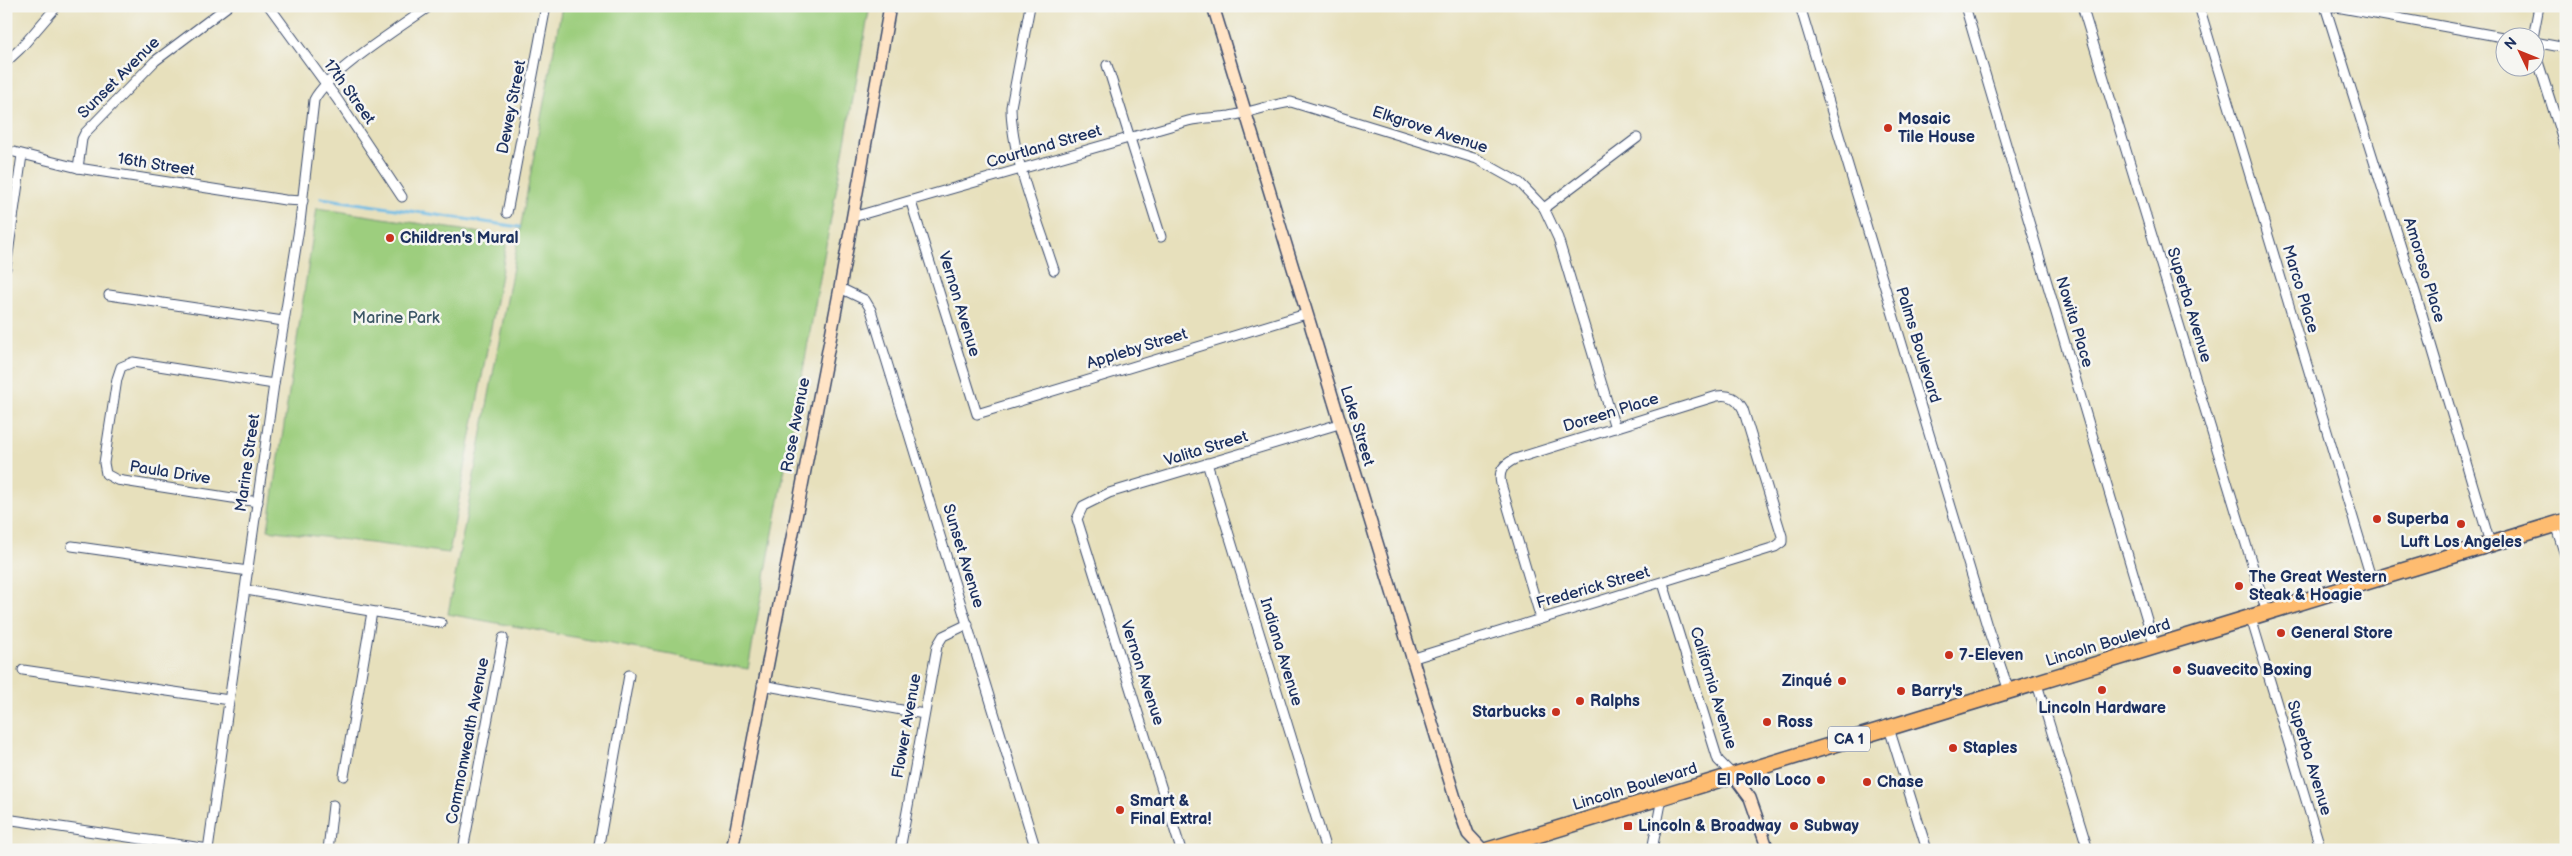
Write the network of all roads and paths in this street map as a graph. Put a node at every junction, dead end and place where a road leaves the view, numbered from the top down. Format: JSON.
{"nodes":[{"id":1,"x":57,"y":6,"type":"edge"},
{"id":2,"x":228,"y":6,"type":"edge"},
{"id":3,"x":269,"y":6,"type":"edge"},
{"id":4,"x":430,"y":6,"type":"edge"},
{"id":5,"x":546,"y":6,"type":"edge"},
{"id":6,"x":890,"y":6,"type":"edge"},
{"id":7,"x":1030,"y":6,"type":"edge"},
{"id":8,"x":1213,"y":6,"type":"edge"},
{"id":9,"x":1800,"y":6,"type":"edge"},
{"id":10,"x":1965,"y":6,"type":"edge"},
{"id":11,"x":2082,"y":6,"type":"edge"},
{"id":12,"x":2199,"y":6,"type":"edge"},
{"id":13,"x":2325,"y":6,"type":"edge"},
{"id":14,"x":2331,"y":6,"type":"edge"},
{"id":15,"x":2539,"y":6,"type":"edge"},
{"id":16,"x":2535,"y":28,"type":"edge"},
{"id":17,"x":2494,"y":35,"type":"edge"},
{"id":18,"x":2544,"y":44,"type":"edge"},
{"id":19,"x":2566,"y":48,"type":"edge"},
{"id":20,"x":6,"y":62,"type":"edge"},
{"id":21,"x":1107,"y":65,"type":"dead end"},
{"id":22,"x":2543,"y":78,"type":"edge"},
{"id":23,"x":325,"y":84,"type":"junction"},
{"id":24,"x":1245,"y":112,"type":"junction"},
{"id":25,"x":1129,"y":138,"type":"junction"},
{"id":26,"x":1637,"y":138,"type":"dead end"},
{"id":27,"x":6,"y":150,"type":"edge"},
{"id":28,"x":2566,"y":150,"type":"edge"},
{"id":29,"x":22,"y":154,"type":"junction"},
{"id":30,"x":78,"y":168,"type":"junction"},
{"id":31,"x":1023,"y":169,"type":"junction"},
{"id":32,"x":402,"y":197,"type":"dead end"},
{"id":33,"x":302,"y":201,"type":"junction"},
{"id":34,"x":912,"y":202,"type":"junction"},
{"id":35,"x":1544,"y":208,"type":"junction"},
{"id":36,"x":507,"y":213,"type":"dead end"},
{"id":37,"x":853,"y":217,"type":"junction"},
{"id":38,"x":1161,"y":237,"type":"dead end"},
{"id":39,"x":6,"y":268,"type":"edge"},
{"id":40,"x":1054,"y":270,"type":"dead end"},
{"id":41,"x":840,"y":288,"type":"junction"},
{"id":42,"x":109,"y":295,"type":"dead end"},
{"id":43,"x":1306,"y":314,"type":"junction"},
{"id":44,"x":283,"y":322,"type":"junction"},
{"id":45,"x":274,"y":384,"type":"junction"},
{"id":46,"x":977,"y":414,"type":"joint"},
{"id":47,"x":1339,"y":424,"type":"junction"},
{"id":48,"x":1615,"y":428,"type":"junction"},
{"id":49,"x":1207,"y":463,"type":"junction"},
{"id":50,"x":258,"y":502,"type":"junction"},
{"id":51,"x":1083,"y":506,"type":"joint"},
{"id":52,"x":2561,"y":522,"type":"edge"},
{"id":53,"x":1782,"y":542,"type":"joint"},
{"id":54,"x":2490,"y":543,"type":"junction"},
{"id":55,"x":72,"y":546,"type":"dead end"},
{"id":56,"x":2566,"y":558,"type":"edge"},
{"id":57,"x":248,"y":571,"type":"junction"},
{"id":58,"x":2372,"y":581,"type":"junction"},
{"id":59,"x":1663,"y":583,"type":"junction"},
{"id":60,"x":246,"y":590,"type":"junction"},
{"id":61,"x":372,"y":612,"type":"junction"},
{"id":62,"x":2267,"y":613,"type":"junction"},
{"id":63,"x":2251,"y":618,"type":"junction"},
{"id":64,"x":1540,"y":619,"type":"junction"},
{"id":65,"x":441,"y":623,"type":"dead end"},
{"id":66,"x":968,"y":624,"type":"junction"},
{"id":67,"x":503,"y":638,"type":"dead end"},
{"id":68,"x":2155,"y":647,"type":"junction"},
{"id":69,"x":1411,"y":658,"type":"junction"},
{"id":70,"x":23,"y":670,"type":"dead end"},
{"id":71,"x":629,"y":675,"type":"dead end"},
{"id":72,"x":2037,"y":684,"type":"junction"},
{"id":73,"x":762,"y":685,"type":"junction"},
{"id":74,"x":2009,"y":691,"type":"junction"},
{"id":75,"x":229,"y":700,"type":"junction"},
{"id":76,"x":924,"y":714,"type":"junction"},
{"id":77,"x":1889,"y":728,"type":"junction"},
{"id":78,"x":1732,"y":775,"type":"junction"},
{"id":79,"x":344,"y":776,"type":"dead end"},
{"id":80,"x":1662,"y":798,"type":"junction"},
{"id":81,"x":333,"y":805,"type":"dead end"},
{"id":82,"x":6,"y":819,"type":"edge"},
{"id":83,"x":208,"y":849,"type":"edge"},
{"id":84,"x":328,"y":850,"type":"edge"},
{"id":85,"x":463,"y":850,"type":"edge"},
{"id":86,"x":598,"y":850,"type":"edge"},
{"id":87,"x":732,"y":850,"type":"edge"},
{"id":88,"x":900,"y":850,"type":"edge"},
{"id":89,"x":1036,"y":850,"type":"edge"},
{"id":90,"x":1181,"y":850,"type":"edge"},
{"id":91,"x":1326,"y":850,"type":"edge"},
{"id":92,"x":1483,"y":850,"type":"edge"},
{"id":93,"x":1488,"y":850,"type":"edge"},
{"id":94,"x":1652,"y":850,"type":"edge"},
{"id":95,"x":1768,"y":850,"type":"edge"},
{"id":96,"x":1927,"y":850,"type":"edge"},
{"id":97,"x":2088,"y":850,"type":"edge"},
{"id":98,"x":2321,"y":850,"type":"edge"}],
"edges":[{"from":1,"to":20,"type":"street"},
{"from":2,"to":30,"type":"street","name":"Sunset Avenue"},
{"from":3,"to":23,"type":"street","name":"17th Street"},
{"from":4,"to":23,"type":"street"},
{"from":5,"to":36,"type":"street","name":"Dewey Street"},
{"from":6,"to":37,"type":"street","name":"Rose Avenue"},
{"from":7,"to":31,"type":"street"},
{"from":8,"to":24,"type":"street","name":"Lake Street"},
{"from":9,"to":74,"type":"street","name":"Palms Boulevard"},
{"from":10,"to":68,"type":"street","name":"Nowita Place"},
{"from":11,"to":62,"type":"street","name":"Superba Avenue"},
{"from":12,"to":58,"type":"street","name":"Marco Place"},
{"from":13,"to":54,"type":"street","name":"Amoroso Place"},
{"from":14,"to":17,"type":"street"},
{"from":15,"to":16,"type":"street"},
{"from":18,"to":19,"type":"street"},
{"from":21,"to":25,"type":"street"},
{"from":22,"to":28,"type":"street"},
{"from":23,"to":32,"type":"street","name":"17th Street"},
{"from":23,"to":33,"type":"street","name":"Marine Street"},
{"from":24,"to":25,"type":"street","name":"Courtland Street"},
{"from":24,"to":35,"type":"street","name":"Elkgrove Avenue"},
{"from":24,"to":43,"type":"street","name":"Lake Street"},
{"from":25,"to":31,"type":"street","name":"Courtland Street"},
{"from":25,"to":38,"type":"street"},
{"from":26,"to":35,"type":"street"},
{"from":27,"to":29,"type":"street","name":"16th Street"},
{"from":29,"to":30,"type":"street","name":"16th Street"},
{"from":29,"to":39,"type":"street"},
{"from":30,"to":33,"type":"street","name":"16th Street"},
{"from":31,"to":34,"type":"street","name":"Courtland Street"},
{"from":31,"to":40,"type":"street"},
{"from":33,"to":44,"type":"street","name":"Marine Street"},
{"from":34,"to":37,"type":"street","name":"Courtland Street"},
{"from":34,"to":46,"type":"street","name":"Vernon Avenue"},
{"from":35,"to":48,"type":"street","name":"Elkgrove Avenue"},
{"from":37,"to":41,"type":"street","name":"Rose Avenue"},
{"from":41,"to":66,"type":"street","name":"Sunset Avenue"},
{"from":41,"to":73,"type":"street","name":"Rose Avenue"},
{"from":42,"to":44,"type":"street"},
{"from":43,"to":46,"type":"street","name":"Appleby Street"},
{"from":43,"to":47,"type":"street","name":"Lake Street"},
{"from":44,"to":45,"type":"street","name":"Marine Street"},
{"from":45,"to":50,"type":"street","name":"Marine Street"},
{"from":45,"to":50,"type":"street","name":"Paula Drive"},
{"from":47,"to":49,"type":"street","name":"Valita Street"},
{"from":47,"to":69,"type":"street","name":"Lake Street"},
{"from":48,"to":53,"type":"street","name":"Doreen Place"},
{"from":48,"to":64,"type":"street","name":"Doreen Place"},
{"from":49,"to":51,"type":"street","name":"Valita Street"},
{"from":49,"to":91,"type":"street","name":"Indiana Avenue"},
{"from":50,"to":57,"type":"street","name":"Marine Street"},
{"from":51,"to":90,"type":"street","name":"Vernon Avenue"},
{"from":52,"to":54,"type":"highway","name":"Lincoln Boulevard","number":"CA 1"},
{"from":52,"to":56,"type":"street"},
{"from":53,"to":59,"type":"street","name":"Frederick Street"},
{"from":54,"to":58,"type":"highway","name":"Lincoln Boulevard","number":"CA 1"},
{"from":55,"to":57,"type":"street"},
{"from":57,"to":60,"type":"street","name":"Marine Street"},
{"from":58,"to":62,"type":"highway","name":"Lincoln Boulevard","number":"CA 1"},
{"from":59,"to":64,"type":"street","name":"Frederick Street"},
{"from":59,"to":78,"type":"street","name":"California Avenue"},
{"from":60,"to":61,"type":"street"},
{"from":60,"to":75,"type":"street","name":"Marine Street"},
{"from":61,"to":65,"type":"street"},
{"from":61,"to":79,"type":"street"},
{"from":62,"to":63,"type":"highway","name":"Lincoln Boulevard","number":"CA 1"},
{"from":63,"to":68,"type":"highway","name":"Lincoln Boulevard","number":"CA 1"},
{"from":63,"to":98,"type":"street","name":"Superba Avenue"},
{"from":64,"to":69,"type":"street","name":"Frederick Street"},
{"from":66,"to":76,"type":"street","name":"Flower Avenue"},
{"from":66,"to":89,"type":"street","name":"Sunset Avenue"},
{"from":67,"to":85,"type":"street","name":"Commonwealth Avenue"},
{"from":68,"to":72,"type":"highway","name":"Lincoln Boulevard","number":"CA 1"},
{"from":69,"to":92,"type":"street","name":"Lake Street"},
{"from":70,"to":75,"type":"street"},
{"from":71,"to":86,"type":"street"},
{"from":72,"to":74,"type":"highway","name":"Lincoln Boulevard","number":"CA 1"},
{"from":72,"to":97,"type":"street"},
{"from":73,"to":76,"type":"street"},
{"from":73,"to":87,"type":"street","name":"Rose Avenue"},
{"from":74,"to":77,"type":"highway","name":"Lincoln Boulevard","number":"CA 1"},
{"from":75,"to":83,"type":"street","name":"Marine Street"},
{"from":76,"to":88,"type":"street","name":"Flower Avenue"},
{"from":77,"to":78,"type":"highway","name":"Lincoln Boulevard","number":"CA 1"},
{"from":77,"to":96,"type":"street"},
{"from":78,"to":80,"type":"highway","name":"Lincoln Boulevard","number":"CA 1"},
{"from":78,"to":95,"type":"street","name":"California Avenue"},
{"from":80,"to":93,"type":"highway","name":"Lincoln Boulevard","number":"CA 1"},
{"from":80,"to":94,"type":"street"},
{"from":81,"to":84,"type":"street"},
{"from":82,"to":83,"type":"street"}]}
